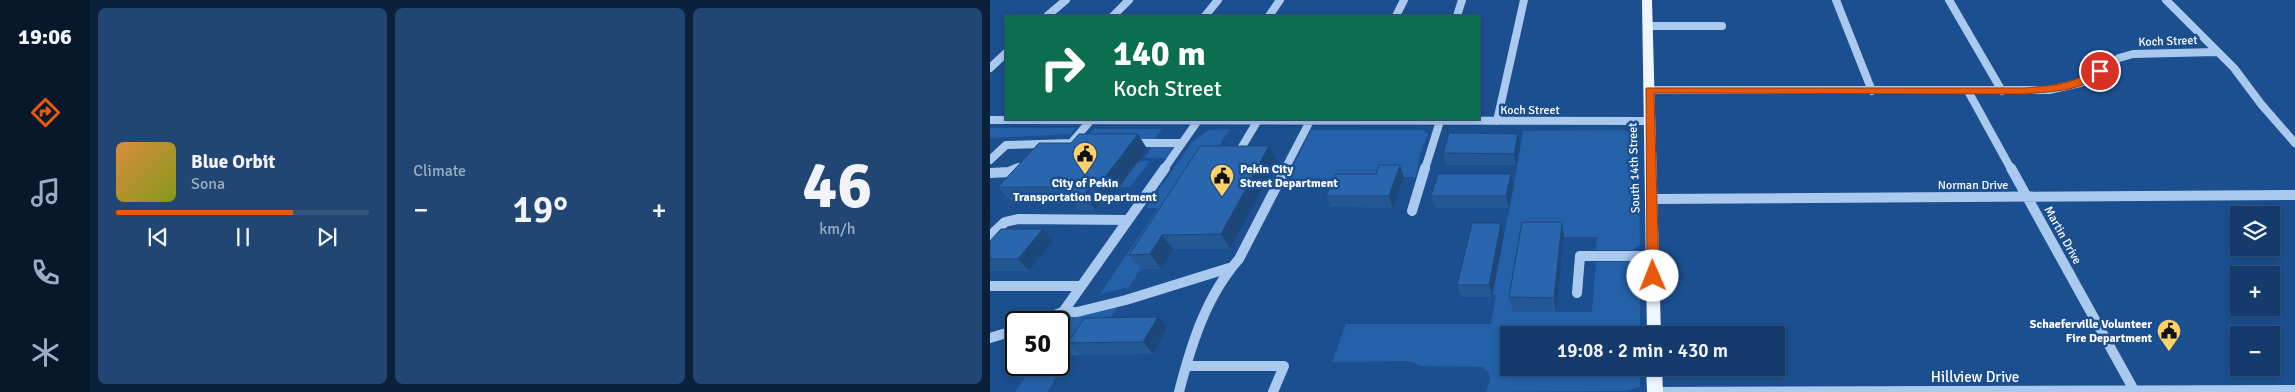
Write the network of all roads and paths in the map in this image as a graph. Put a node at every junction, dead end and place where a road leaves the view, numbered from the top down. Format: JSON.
{"nodes":[{"id":1,"x":1066,"y":0,"type":"edge"},
{"id":2,"x":1129,"y":0,"type":"edge"},
{"id":3,"x":1218,"y":0,"type":"edge"},
{"id":4,"x":1280,"y":0,"type":"edge"},
{"id":5,"x":1404,"y":0,"type":"edge"},
{"id":6,"x":1462,"y":0,"type":"edge"},
{"id":7,"x":1524,"y":0,"type":"edge"},
{"id":8,"x":1647,"y":0,"type":"edge"},
{"id":9,"x":1836,"y":0,"type":"edge"},
{"id":10,"x":1949,"y":0,"type":"edge"},
{"id":11,"x":2166,"y":0,"type":"edge"},
{"id":12,"x":1048,"y":15,"type":"edge"},
{"id":13,"x":1114,"y":15,"type":"edge"},
{"id":14,"x":1207,"y":15,"type":"edge"},
{"id":15,"x":1270,"y":15,"type":"edge"},
{"id":16,"x":1396,"y":15,"type":"edge"},
{"id":17,"x":1457,"y":15,"type":"edge"},
{"id":18,"x":1648,"y":26,"type":"junction"},
{"id":19,"x":1722,"y":26,"type":"dead end"},
{"id":20,"x":2217,"y":52,"type":"junction"},
{"id":21,"x":1005,"y":54,"type":"edge"},
{"id":22,"x":990,"y":68,"type":"edge"},
{"id":23,"x":2092,"y":77,"type":"junction"},
{"id":24,"x":2106,"y":84,"type":"dead end"},
{"id":25,"x":1650,"y":90,"type":"junction"},
{"id":26,"x":1872,"y":90,"type":"junction"},
{"id":27,"x":1968,"y":91,"type":"junction"},
{"id":28,"x":2002,"y":91,"type":"junction"},
{"id":29,"x":1005,"y":119,"type":"edge"},
{"id":30,"x":990,"y":120,"type":"edge"},
{"id":31,"x":1091,"y":120,"type":"edge"},
{"id":32,"x":1197,"y":120,"type":"edge"},
{"id":33,"x":1258,"y":120,"type":"joint"},
{"id":34,"x":1310,"y":120,"type":"junction"},
{"id":35,"x":1348,"y":120,"type":"edge"},
{"id":36,"x":1423,"y":120,"type":"edge"},
{"id":37,"x":1440,"y":121,"type":"junction"},
{"id":38,"x":1497,"y":121,"type":"junction"},
{"id":39,"x":1649,"y":121,"type":"junction"},
{"id":40,"x":1072,"y":142,"type":"junction"},
{"id":41,"x":1081,"y":142,"type":"edge"},
{"id":42,"x":2295,"y":142,"type":"edge"},
{"id":43,"x":1042,"y":143,"type":"junction"},
{"id":44,"x":1127,"y":143,"type":"edge"},
{"id":45,"x":1182,"y":143,"type":"junction"},
{"id":46,"x":1237,"y":155,"type":"edge"},
{"id":47,"x":990,"y":160,"type":"edge"},
{"id":48,"x":990,"y":173,"type":"edge"},
{"id":49,"x":2295,"y":194,"type":"edge"},
{"id":50,"x":2027,"y":197,"type":"junction"},
{"id":51,"x":1652,"y":198,"type":"junction"},
{"id":52,"x":1412,"y":211,"type":"dead end"},
{"id":53,"x":1128,"y":220,"type":"junction"},
{"id":54,"x":990,"y":236,"type":"edge"},
{"id":55,"x":1653,"y":256,"type":"junction"},
{"id":56,"x":1229,"y":268,"type":"junction"},
{"id":57,"x":990,"y":286,"type":"edge"},
{"id":58,"x":1081,"y":286,"type":"junction"},
{"id":59,"x":1577,"y":293,"type":"dead end"},
{"id":60,"x":1064,"y":311,"type":"edge"},
{"id":61,"x":1070,"y":312,"type":"edge"},
{"id":62,"x":1654,"y":326,"type":"edge"},
{"id":63,"x":1005,"y":333,"type":"edge"},
{"id":64,"x":990,"y":338,"type":"edge"},
{"id":65,"x":1186,"y":366,"type":"junction"},
{"id":66,"x":1654,"y":376,"type":"edge"},
{"id":67,"x":2295,"y":390,"type":"edge"},
{"id":68,"x":1179,"y":392,"type":"edge"},
{"id":69,"x":1273,"y":392,"type":"edge"},
{"id":70,"x":1655,"y":392,"type":"edge"},
{"id":71,"x":2135,"y":392,"type":"edge"}],
"edges":[{"from":1,"to":12,"type":"street"},
{"from":2,"to":13,"type":"street"},
{"from":3,"to":14,"type":"street"},
{"from":4,"to":15,"type":"street"},
{"from":5,"to":16,"type":"street"},
{"from":6,"to":17,"type":"street"},
{"from":7,"to":38,"type":"street"},
{"from":8,"to":18,"type":"main road","name":"South 14th Street"},
{"from":9,"to":26,"type":"street"},
{"from":10,"to":28,"type":"street"},
{"from":11,"to":20,"type":"street"},
{"from":18,"to":19,"type":"street"},
{"from":18,"to":25,"type":"main road","name":"South 14th Street"},
{"from":20,"to":23,"type":"street","name":"Koch Street"},
{"from":20,"to":42,"type":"street"},
{"from":21,"to":22,"type":"street"},
{"from":23,"to":24,"type":"street"},
{"from":23,"to":28,"type":"street","name":"Koch Street"},
{"from":25,"to":26,"type":"street","name":"Koch Street"},
{"from":25,"to":39,"type":"main road","name":"South 14th Street"},
{"from":26,"to":27,"type":"street","name":"Koch Street"},
{"from":27,"to":28,"type":"street","name":"Koch Street"},
{"from":27,"to":50,"type":"street","name":"Martin Drive"},
{"from":29,"to":30,"type":"street","name":"Koch Street"},
{"from":31,"to":40,"type":"street"},
{"from":32,"to":45,"type":"street"},
{"from":33,"to":34,"type":"street","name":"Koch Street"},
{"from":33,"to":46,"type":"street"},
{"from":34,"to":35,"type":"street","name":"Koch Street"},
{"from":34,"to":56,"type":"street"},
{"from":35,"to":36,"type":"street","name":"Koch Street"},
{"from":36,"to":37,"type":"street","name":"Koch Street"},
{"from":37,"to":38,"type":"street","name":"Koch Street"},
{"from":37,"to":52,"type":"street"},
{"from":38,"to":39,"type":"street","name":"Koch Street"},
{"from":39,"to":51,"type":"main road","name":"South 14th Street"},
{"from":40,"to":41,"type":"street"},
{"from":40,"to":43,"type":"street"},
{"from":43,"to":47,"type":"street"},
{"from":43,"to":48,"type":"street"},
{"from":44,"to":45,"type":"street"},
{"from":45,"to":53,"type":"street"},
{"from":49,"to":50,"type":"street","name":"Norman Drive"},
{"from":50,"to":51,"type":"street","name":"Norman Drive"},
{"from":50,"to":71,"type":"street","name":"Martin Drive"},
{"from":51,"to":55,"type":"main road","name":"South 14th Street"},
{"from":53,"to":54,"type":"street"},
{"from":53,"to":58,"type":"street"},
{"from":55,"to":59,"type":"street"},
{"from":55,"to":62,"type":"main road","name":"South 14th Street"},
{"from":56,"to":61,"type":"street"},
{"from":56,"to":65,"type":"street"},
{"from":57,"to":58,"type":"street"},
{"from":58,"to":60,"type":"street"},
{"from":63,"to":64,"type":"street"},
{"from":65,"to":68,"type":"street"},
{"from":65,"to":69,"type":"street"},
{"from":66,"to":70,"type":"main road"},
{"from":67,"to":71,"type":"street","name":"Hillview Drive"},
{"from":70,"to":71,"type":"street","name":"Hillview Drive"}]}
